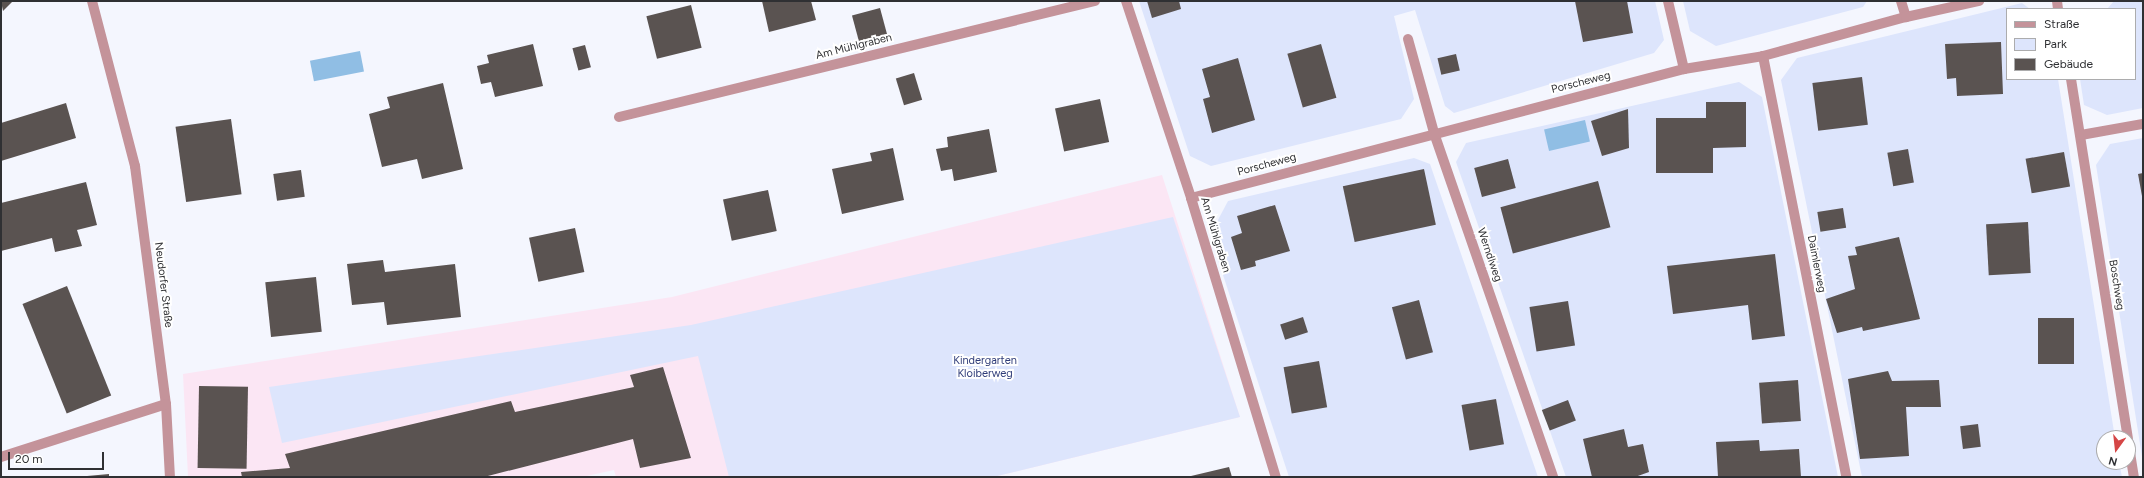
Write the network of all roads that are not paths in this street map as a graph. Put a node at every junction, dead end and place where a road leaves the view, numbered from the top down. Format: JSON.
{"nodes":[{"id":1,"x":92,"y":1,"type":"edge"},
{"id":2,"x":1095,"y":1,"type":"edge"},
{"id":3,"x":1126,"y":1,"type":"edge"},
{"id":4,"x":1668,"y":1,"type":"edge"},
{"id":5,"x":1901,"y":1,"type":"edge"},
{"id":6,"x":1979,"y":1,"type":"edge"},
{"id":7,"x":1906,"y":17,"type":"junction"},
{"id":8,"x":1408,"y":39,"type":"dead end"},
{"id":9,"x":1763,"y":56,"type":"junction"},
{"id":10,"x":1684,"y":69,"type":"junction"},
{"id":11,"x":2071,"y":80,"type":"edge"},
{"id":12,"x":619,"y":117,"type":"dead end"},
{"id":13,"x":2143,"y":124,"type":"edge"},
{"id":14,"x":1434,"y":133,"type":"junction"},
{"id":15,"x":2081,"y":135,"type":"junction"},
{"id":16,"x":1191,"y":198,"type":"junction"},
{"id":17,"x":166,"y":404,"type":"junction"},
{"id":18,"x":2127,"y":430,"type":"edge"},
{"id":19,"x":1,"y":457,"type":"edge"},
{"id":20,"x":170,"y":477,"type":"edge"},
{"id":21,"x":1276,"y":477,"type":"edge"},
{"id":22,"x":1553,"y":477,"type":"edge"},
{"id":23,"x":1846,"y":477,"type":"edge"}],
"edges":[{"from":1,"to":17,"type":"street","name":"Neudorfer Straße"},
{"from":2,"to":12,"type":"street","name":"Am Mühlgraben"},
{"from":3,"to":16,"type":"street","name":"Am Mühlgraben"},
{"from":4,"to":10,"type":"street"},
{"from":5,"to":7,"type":"street"},
{"from":6,"to":7,"type":"street","name":"Porscheweg"},
{"from":7,"to":9,"type":"street","name":"Porscheweg"},
{"from":8,"to":14,"type":"street","name":"Werndlweg"},
{"from":9,"to":10,"type":"street","name":"Porscheweg"},
{"from":9,"to":23,"type":"street","name":"Daimlerweg"},
{"from":10,"to":14,"type":"street","name":"Porscheweg"},
{"from":11,"to":15,"type":"street","name":"Boschweg"},
{"from":13,"to":15,"type":"street"},
{"from":14,"to":16,"type":"street","name":"Porscheweg"},
{"from":14,"to":22,"type":"street","name":"Werndlweg"},
{"from":15,"to":18,"type":"street","name":"Boschweg"},
{"from":16,"to":21,"type":"street","name":"Am Mühlgraben"},
{"from":17,"to":19,"type":"street"},
{"from":17,"to":20,"type":"street","name":"Neudorfer Straße"}]}
